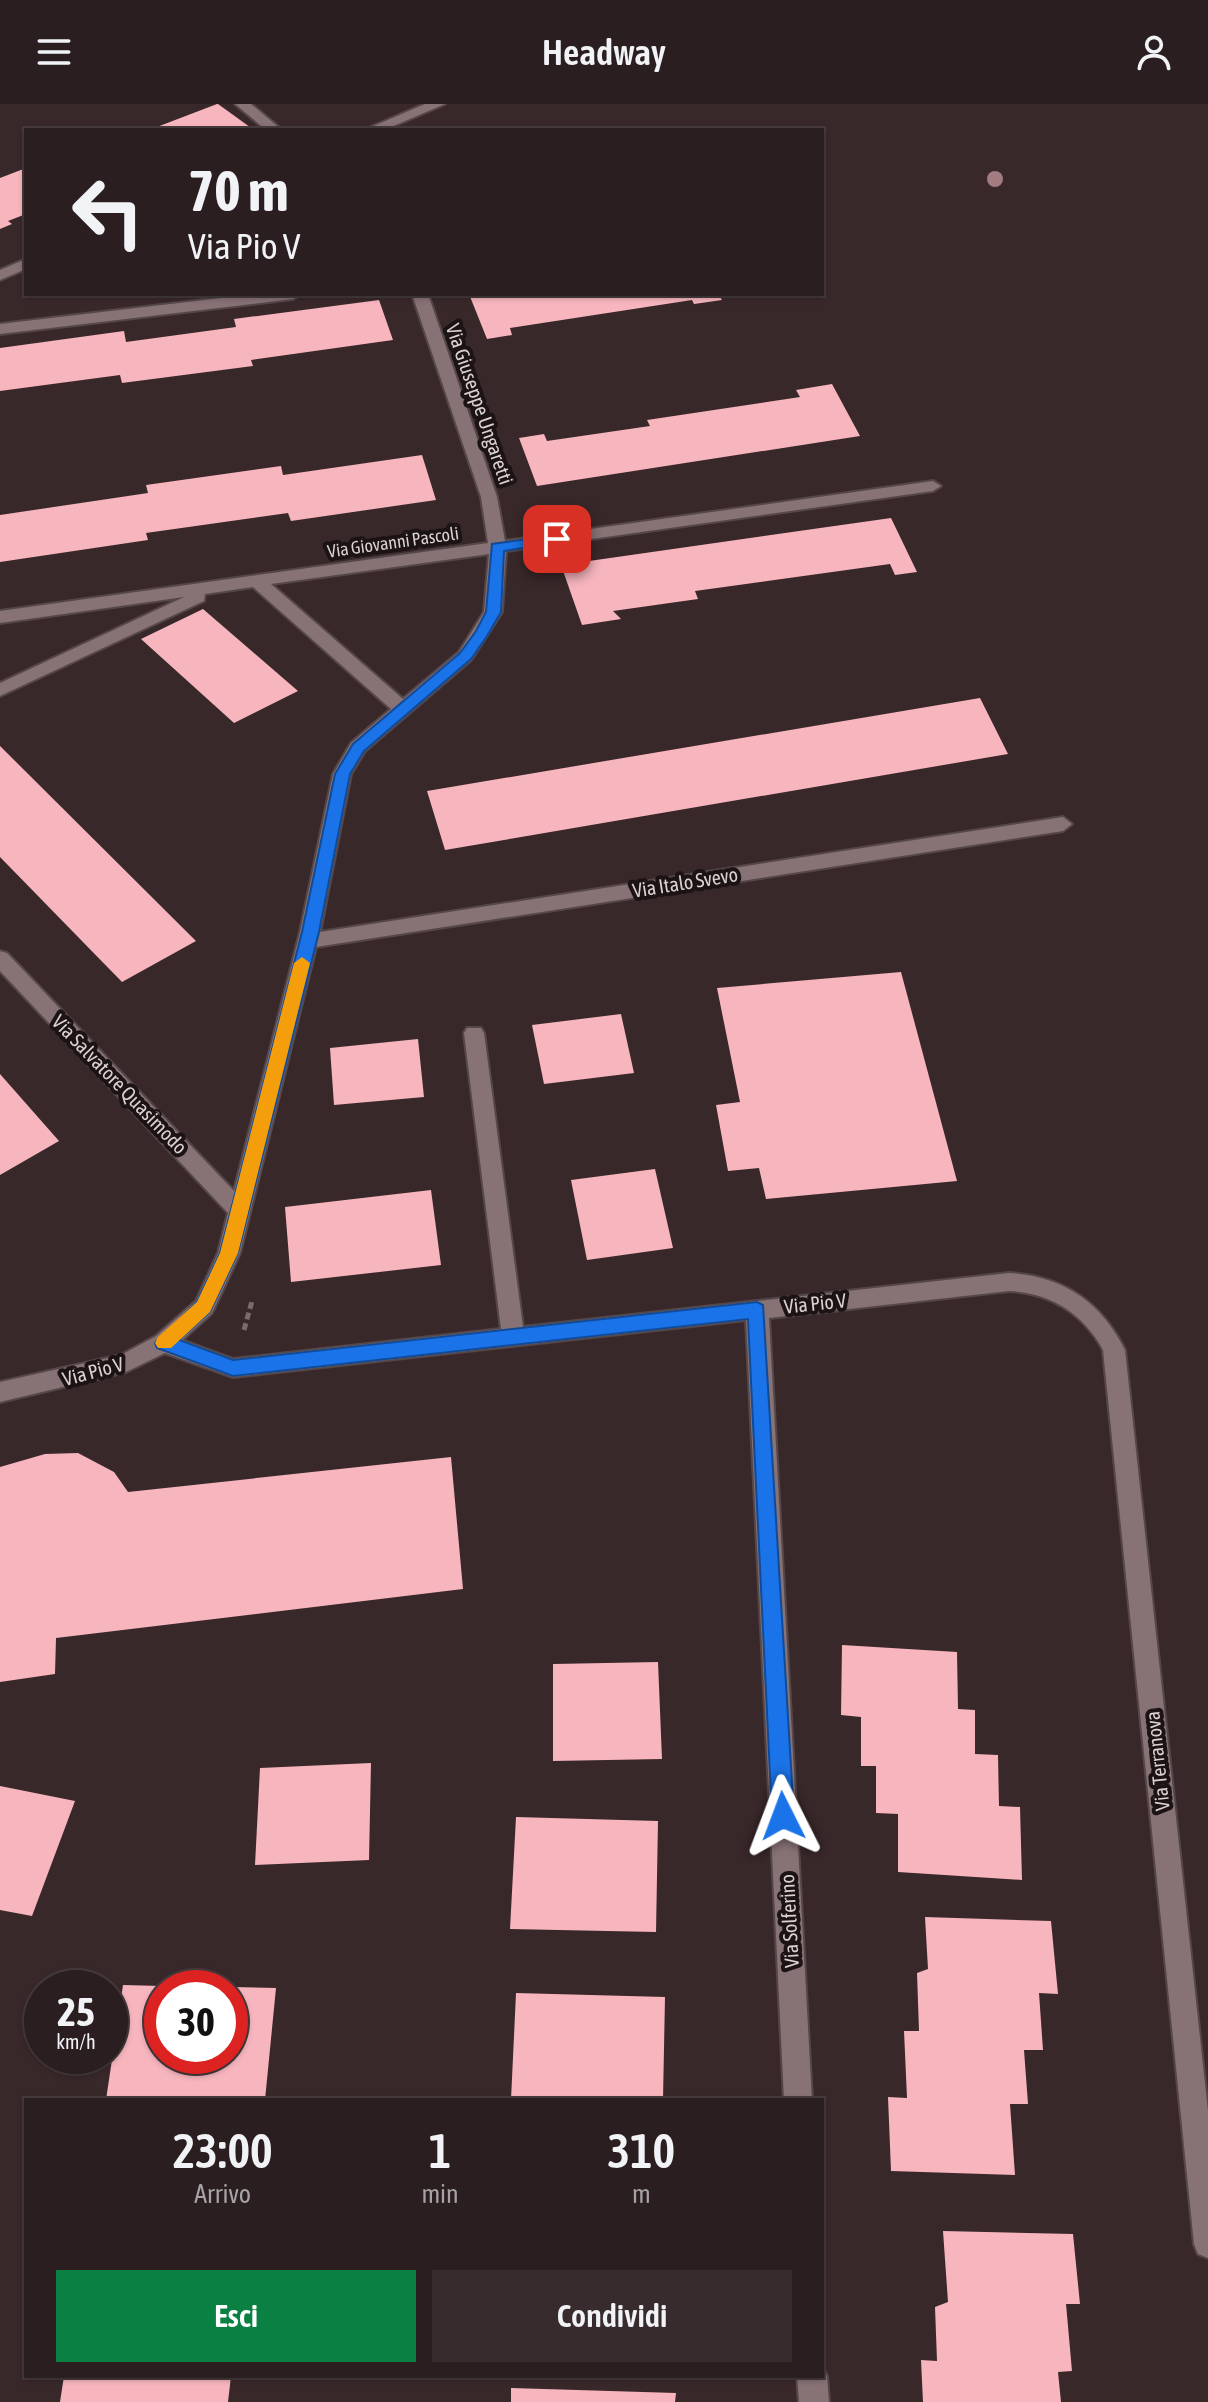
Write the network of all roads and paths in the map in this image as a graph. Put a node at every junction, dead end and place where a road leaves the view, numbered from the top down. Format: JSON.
{"nodes":[{"id":1,"x":242,"y":104,"type":"edge"},
{"id":2,"x":438,"y":104,"type":"edge"},
{"id":3,"x":272,"y":128,"type":"edge"},
{"id":4,"x":376,"y":128,"type":"edge"},
{"id":5,"x":24,"y":265,"type":"edge"},
{"id":6,"x":0,"y":275,"type":"edge"},
{"id":7,"x":276,"y":296,"type":"edge"},
{"id":8,"x":421,"y":296,"type":"edge"},
{"id":9,"x":0,"y":329,"type":"edge"},
{"id":10,"x":933,"y":486,"type":"dead end"},
{"id":11,"x":497,"y":547,"type":"junction"},
{"id":12,"x":257,"y":581,"type":"junction"},
{"id":13,"x":220,"y":586,"type":"junction"},
{"id":14,"x":0,"y":617,"type":"edge"},
{"id":15,"x":0,"y":690,"type":"edge"},
{"id":16,"x":403,"y":709,"type":"junction"},
{"id":17,"x":1063,"y":824,"type":"dead end"},
{"id":18,"x":308,"y":941,"type":"junction"},
{"id":19,"x":0,"y":958,"type":"edge"},
{"id":20,"x":474,"y":1033,"type":"dead end"},
{"id":21,"x":239,"y":1210,"type":"junction"},
{"id":22,"x":1067,"y":1296,"type":"joint"},
{"id":23,"x":252,"y":1300,"type":"dead end"},
{"id":24,"x":757,"y":1310,"type":"junction"},
{"id":25,"x":513,"y":1337,"type":"junction"},
{"id":26,"x":164,"y":1343,"type":"junction"},
{"id":27,"x":233,"y":1368,"type":"junction"},
{"id":28,"x":0,"y":1392,"type":"edge"},
{"id":29,"x":798,"y":2098,"type":"edge"},
{"id":30,"x":1208,"y":2244,"type":"edge"},
{"id":31,"x":812,"y":2378,"type":"edge"},
{"id":32,"x":814,"y":2402,"type":"edge"}],
"edges":[{"from":1,"to":3,"type":"street"},
{"from":2,"to":4,"type":"street"},
{"from":5,"to":6,"type":"street"},
{"from":7,"to":9,"type":"street"},
{"from":8,"to":11,"type":"street","name":"Via Giuseppe Ungaretti"},
{"from":10,"to":11,"type":"street","name":"Via Giovanni Pascoli"},
{"from":11,"to":12,"type":"street","name":"Via Giovanni Pascoli"},
{"from":11,"to":16,"type":"street","name":"Via Giuseppe Ungaretti"},
{"from":12,"to":13,"type":"street","name":"Via Giovanni Pascoli"},
{"from":12,"to":16,"type":"street"},
{"from":13,"to":14,"type":"street","name":"Via Giovanni Pascoli"},
{"from":13,"to":15,"type":"street"},
{"from":16,"to":18,"type":"street","name":"Via Giuseppe Ungaretti"},
{"from":17,"to":18,"type":"street","name":"Via Italo Svevo"},
{"from":18,"to":21,"type":"street","name":"Via Giuseppe Ungaretti"},
{"from":19,"to":21,"type":"street","name":"Via Salvatore Quasimodo"},
{"from":20,"to":25,"type":"street"},
{"from":21,"to":26,"type":"street","name":"Via Giuseppe Ungaretti"},
{"from":22,"to":24,"type":"street","name":"Via Pio V"},
{"from":22,"to":30,"type":"street","name":"Via Terranova"},
{"from":23,"to":27,"type":"path"},
{"from":24,"to":25,"type":"street","name":"Via Pio V"},
{"from":24,"to":29,"type":"street","name":"Via Solferino"},
{"from":25,"to":27,"type":"street","name":"Via Pio V"},
{"from":26,"to":27,"type":"street","name":"Via Pio V"},
{"from":26,"to":28,"type":"street","name":"Via Pio V"},
{"from":31,"to":32,"type":"street"}]}
